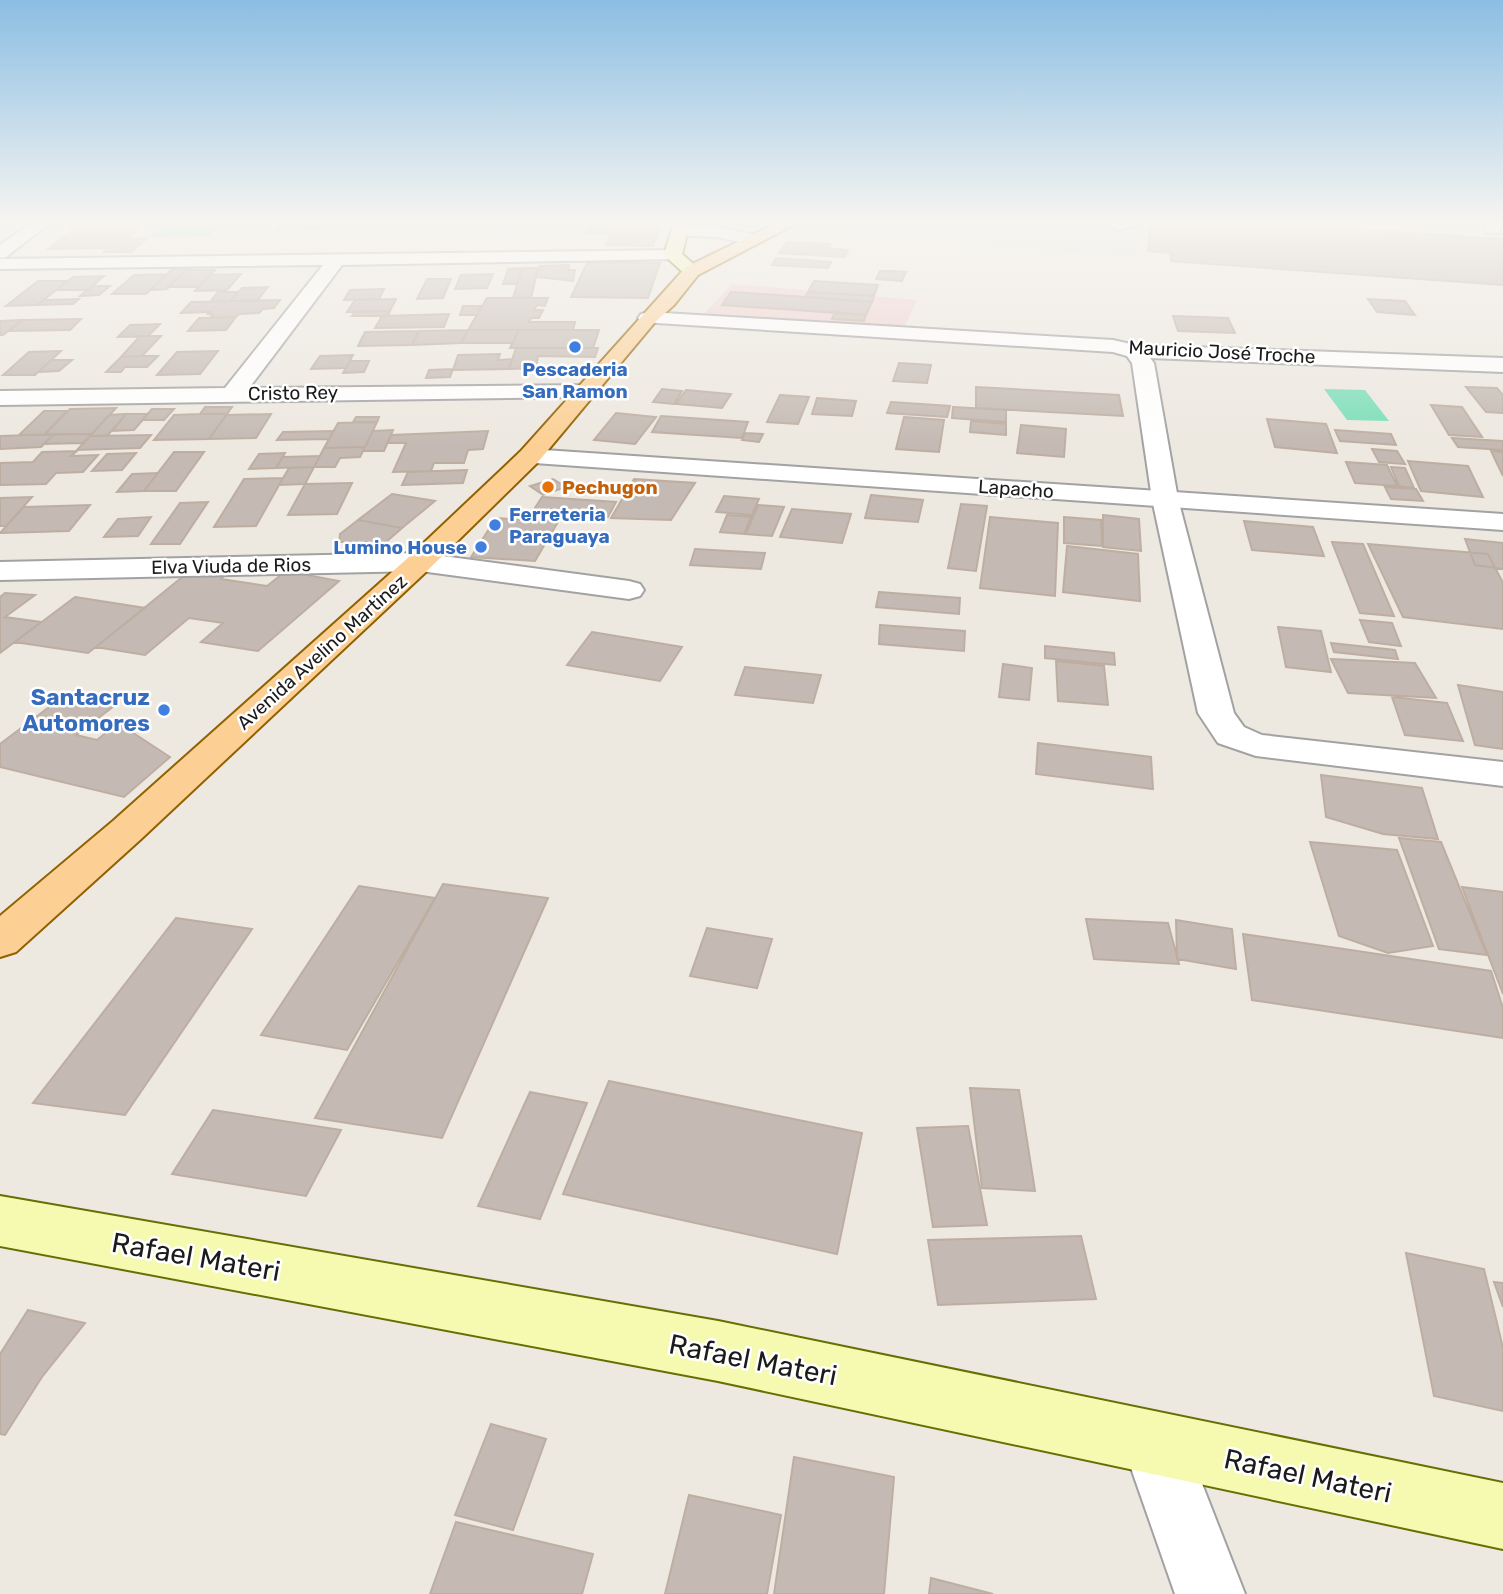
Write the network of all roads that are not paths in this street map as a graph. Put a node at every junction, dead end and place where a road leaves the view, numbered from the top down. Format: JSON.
{"nodes":[{"id":1,"x":308,"y":296,"type":"edge"},
{"id":2,"x":669,"y":296,"type":"edge"},
{"id":3,"x":648,"y":318,"type":"junction"},
{"id":4,"x":1135,"y":351,"type":"junction"},
{"id":5,"x":1503,"y":365,"type":"edge"},
{"id":6,"x":586,"y":390,"type":"junction"},
{"id":7,"x":233,"y":393,"type":"junction"},
{"id":8,"x":0,"y":397,"type":"edge"},
{"id":9,"x":529,"y":457,"type":"junction"},
{"id":10,"x":1165,"y":499,"type":"junction"},
{"id":11,"x":1503,"y":522,"type":"edge"},
{"id":12,"x":419,"y":562,"type":"junction"},
{"id":13,"x":0,"y":571,"type":"edge"},
{"id":14,"x":629,"y":590,"type":"dead end"},
{"id":15,"x":1503,"y":774,"type":"edge"},
{"id":16,"x":0,"y":940,"type":"edge"},
{"id":17,"x":0,"y":1221,"type":"edge"},
{"id":18,"x":1155,"y":1444,"type":"junction"},
{"id":19,"x":1503,"y":1516,"type":"edge"},
{"id":20,"x":1210,"y":1594,"type":"edge"}],
"edges":[{"from":1,"to":7,"type":"street"},
{"from":2,"to":3,"type":"main road","name":"Avenida Avelino Martinez"},
{"from":3,"to":4,"type":"street","name":"Mauricio José Troche"},
{"from":3,"to":6,"type":"main road","name":"Avenida Avelino Martinez"},
{"from":4,"to":5,"type":"street","name":"Mauricio José Troche"},
{"from":4,"to":10,"type":"street"},
{"from":6,"to":7,"type":"street","name":"Cristo Rey"},
{"from":6,"to":9,"type":"main road","name":"Avenida Avelino Martinez"},
{"from":7,"to":8,"type":"street","name":"Cristo Rey"},
{"from":9,"to":10,"type":"street","name":"Lapacho"},
{"from":9,"to":12,"type":"main road","name":"Avenida Avelino Martinez"},
{"from":10,"to":11,"type":"street","name":"Lapacho"},
{"from":10,"to":15,"type":"street"},
{"from":12,"to":13,"type":"street","name":"Elva Viuda de Rios"},
{"from":12,"to":14,"type":"street","name":"Elva Viuda de Rios"},
{"from":12,"to":16,"type":"main road","name":"Avenida Avelino Martinez"},
{"from":17,"to":18,"type":"main road","name":"Rafael Materi"},
{"from":18,"to":19,"type":"main road","name":"Rafael Materi"},
{"from":18,"to":20,"type":"street"}]}
